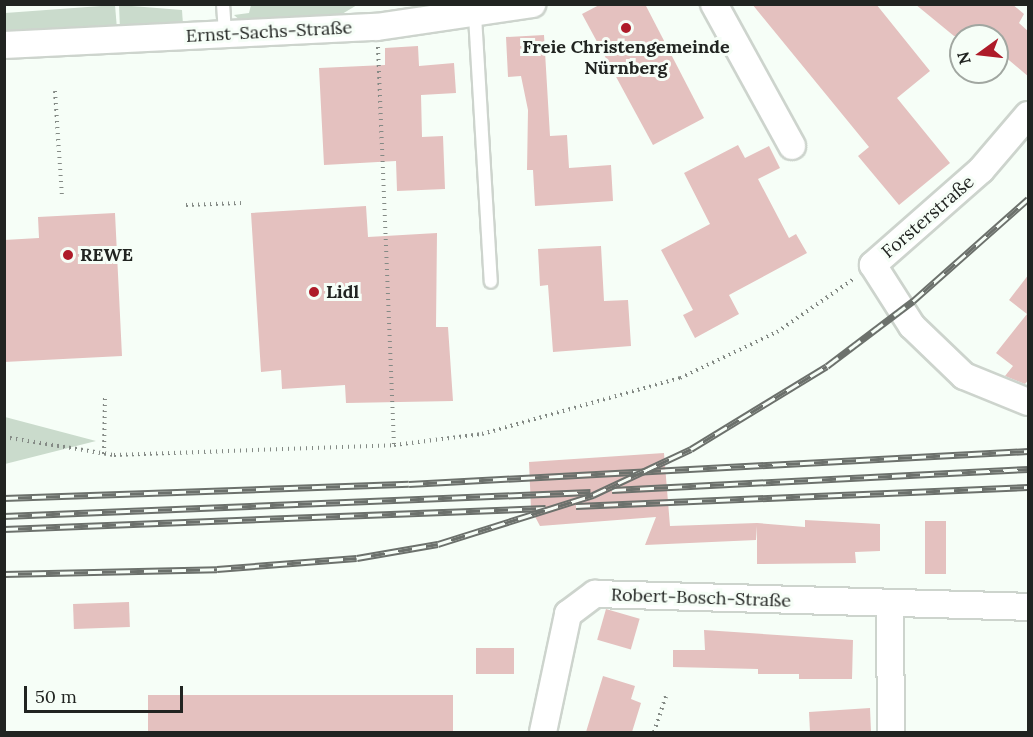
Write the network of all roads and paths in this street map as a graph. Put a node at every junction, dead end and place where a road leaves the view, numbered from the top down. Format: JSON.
{"nodes":[{"id":1,"x":223,"y":4,"type":"edge"},
{"id":2,"x":532,"y":4,"type":"edge"},
{"id":3,"x":714,"y":4,"type":"edge"},
{"id":4,"x":379,"y":16,"type":"edge"},
{"id":5,"x":475,"y":16,"type":"junction"},
{"id":6,"x":225,"y":35,"type":"junction"},
{"id":7,"x":4,"y":45,"type":"edge"},
{"id":8,"x":55,"y":91,"type":"dead end"},
{"id":9,"x":1029,"y":115,"type":"edge"},
{"id":10,"x":792,"y":146,"type":"dead end"},
{"id":11,"x":62,"y":197,"type":"dead end"},
{"id":12,"x":241,"y":203,"type":"dead end"},
{"id":13,"x":186,"y":205,"type":"dead end"},
{"id":14,"x":873,"y":265,"type":"junction"},
{"id":15,"x":491,"y":282,"type":"dead end"},
{"id":16,"x":105,"y":396,"type":"dead end"},
{"id":17,"x":1029,"y":402,"type":"edge"},
{"id":18,"x":4,"y":437,"type":"edge"},
{"id":19,"x":394,"y":445,"type":"junction"},
{"id":20,"x":104,"y":454,"type":"junction"},
{"id":21,"x":890,"y":603,"type":"junction"},
{"id":22,"x":1029,"y":607,"type":"edge"},
{"id":23,"x":667,"y":693,"type":"dead end"},
{"id":24,"x":543,"y":732,"type":"edge"},
{"id":25,"x":654,"y":732,"type":"edge"},
{"id":26,"x":891,"y":732,"type":"edge"}],
"edges":[{"from":1,"to":6,"type":"lane"},
{"from":2,"to":5,"type":"street","name":"Ernst-Sachs-Straße"},
{"from":3,"to":10,"type":"street"},
{"from":4,"to":5,"type":"street","name":"Ernst-Sachs-Straße"},
{"from":4,"to":6,"type":"street","name":"Ernst-Sachs-Straße"},
{"from":4,"to":19,"type":"path"},
{"from":5,"to":15,"type":"lane"},
{"from":6,"to":7,"type":"street","name":"Ernst-Sachs-Straße"},
{"from":8,"to":11,"type":"path"},
{"from":9,"to":14,"type":"street","name":"Forsterstraße"},
{"from":12,"to":13,"type":"path"},
{"from":14,"to":17,"type":"street","name":"Forsterstraße"},
{"from":14,"to":19,"type":"path"},
{"from":16,"to":20,"type":"path"},
{"from":18,"to":20,"type":"path"},
{"from":19,"to":20,"type":"path"},
{"from":21,"to":22,"type":"street","name":"Robert-Bosch-Straße"},
{"from":21,"to":24,"type":"street","name":"Robert-Bosch-Straße"},
{"from":21,"to":26,"type":"street"},
{"from":23,"to":25,"type":"path"}]}
